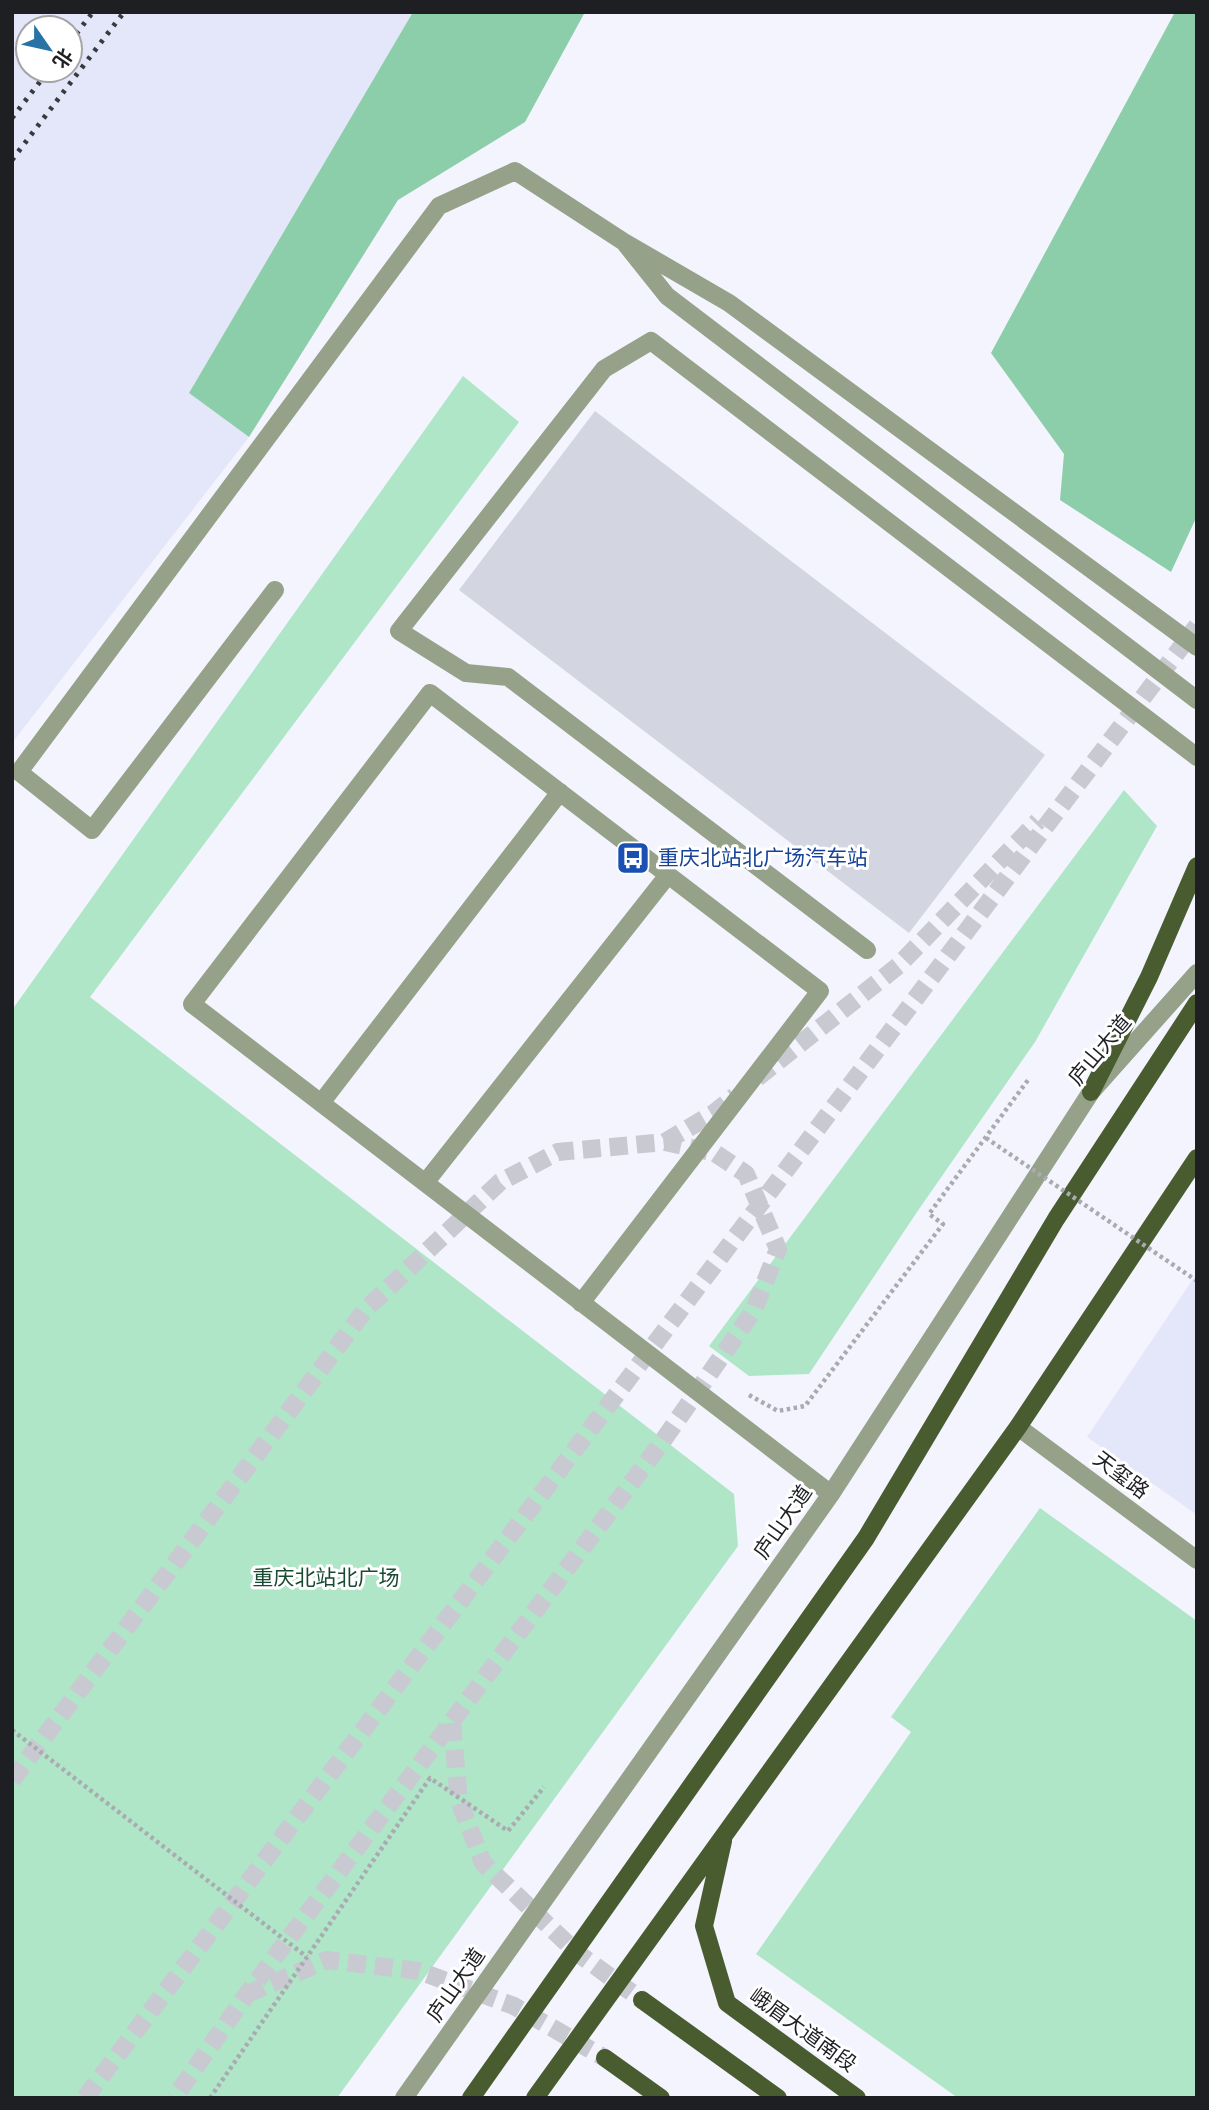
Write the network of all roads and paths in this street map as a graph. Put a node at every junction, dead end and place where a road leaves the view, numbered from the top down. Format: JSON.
{"nodes":[{"id":1,"x":624,"y":242,"type":"junction"},
{"id":2,"x":275,"y":590,"type":"dead end"},
{"id":3,"x":1197,"y":647,"type":"edge"},
{"id":4,"x":1197,"y":700,"type":"edge"},
{"id":5,"x":1197,"y":757,"type":"edge"},
{"id":6,"x":560,"y":792,"type":"junction"},
{"id":7,"x":1197,"y":866,"type":"edge"},
{"id":8,"x":668,"y":875,"type":"junction"},
{"id":9,"x":867,"y":950,"type":"dead end"},
{"id":10,"x":1197,"y":973,"type":"edge"},
{"id":11,"x":1197,"y":1003,"type":"edge"},
{"id":12,"x":1028,"y":1080,"type":"dead end"},
{"id":13,"x":1091,"y":1092,"type":"junction"},
{"id":14,"x":321,"y":1103,"type":"junction"},
{"id":15,"x":986,"y":1138,"type":"junction"},
{"id":16,"x":1197,"y":1158,"type":"edge"},
{"id":17,"x":425,"y":1183,"type":"junction"},
{"id":18,"x":1197,"y":1281,"type":"edge"},
{"id":19,"x":581,"y":1303,"type":"junction"},
{"id":20,"x":749,"y":1395,"type":"dead end"},
{"id":21,"x":1018,"y":1427,"type":"junction"},
{"id":22,"x":831,"y":1494,"type":"junction"},
{"id":23,"x":1197,"y":1560,"type":"edge"},
{"id":24,"x":12,"y":1730,"type":"edge"},
{"id":25,"x":544,"y":1787,"type":"dead end"},
{"id":26,"x":725,"y":1833,"type":"junction"},
{"id":27,"x":307,"y":1957,"type":"junction"},
{"id":28,"x":642,"y":2000,"type":"tunnel mouth"},
{"id":29,"x":605,"y":2058,"type":"tunnel mouth"},
{"id":30,"x":210,"y":2098,"type":"edge"},
{"id":31,"x":404,"y":2098,"type":"edge"},
{"id":32,"x":471,"y":2098,"type":"edge"},
{"id":33,"x":535,"y":2098,"type":"edge"},
{"id":34,"x":661,"y":2098,"type":"edge"},
{"id":35,"x":778,"y":2098,"type":"edge"},
{"id":36,"x":858,"y":2098,"type":"edge"}],
"edges":[{"from":1,"to":2,"type":"street"},
{"from":1,"to":3,"type":"street"},
{"from":1,"to":4,"type":"street"},
{"from":5,"to":9,"type":"street"},
{"from":6,"to":8,"type":"street"},
{"from":6,"to":14,"type":"street"},
{"from":6,"to":14,"type":"street"},
{"from":7,"to":13,"type":"main road"},
{"from":8,"to":17,"type":"street"},
{"from":8,"to":19,"type":"street"},
{"from":10,"to":13,"type":"street","name":"庐山大道"},
{"from":11,"to":32,"type":"main road"},
{"from":12,"to":15,"type":"path"},
{"from":13,"to":22,"type":"street","name":"庐山大道"},
{"from":14,"to":17,"type":"street"},
{"from":15,"to":18,"type":"path","bridge":true},
{"from":15,"to":20,"type":"path"},
{"from":16,"to":21,"type":"main road"},
{"from":17,"to":19,"type":"street"},
{"from":19,"to":22,"type":"street"},
{"from":21,"to":23,"type":"street","name":"天玺路"},
{"from":21,"to":26,"type":"main road"},
{"from":22,"to":31,"type":"street","name":"庐山大道"},
{"from":24,"to":27,"type":"path"},
{"from":25,"to":27,"type":"path"},
{"from":26,"to":33,"type":"main road"},
{"from":26,"to":36,"type":"main road","name":"峨眉大道南段"},
{"from":27,"to":30,"type":"path"},
{"from":28,"to":35,"type":"main road"},
{"from":29,"to":34,"type":"main road"}]}
